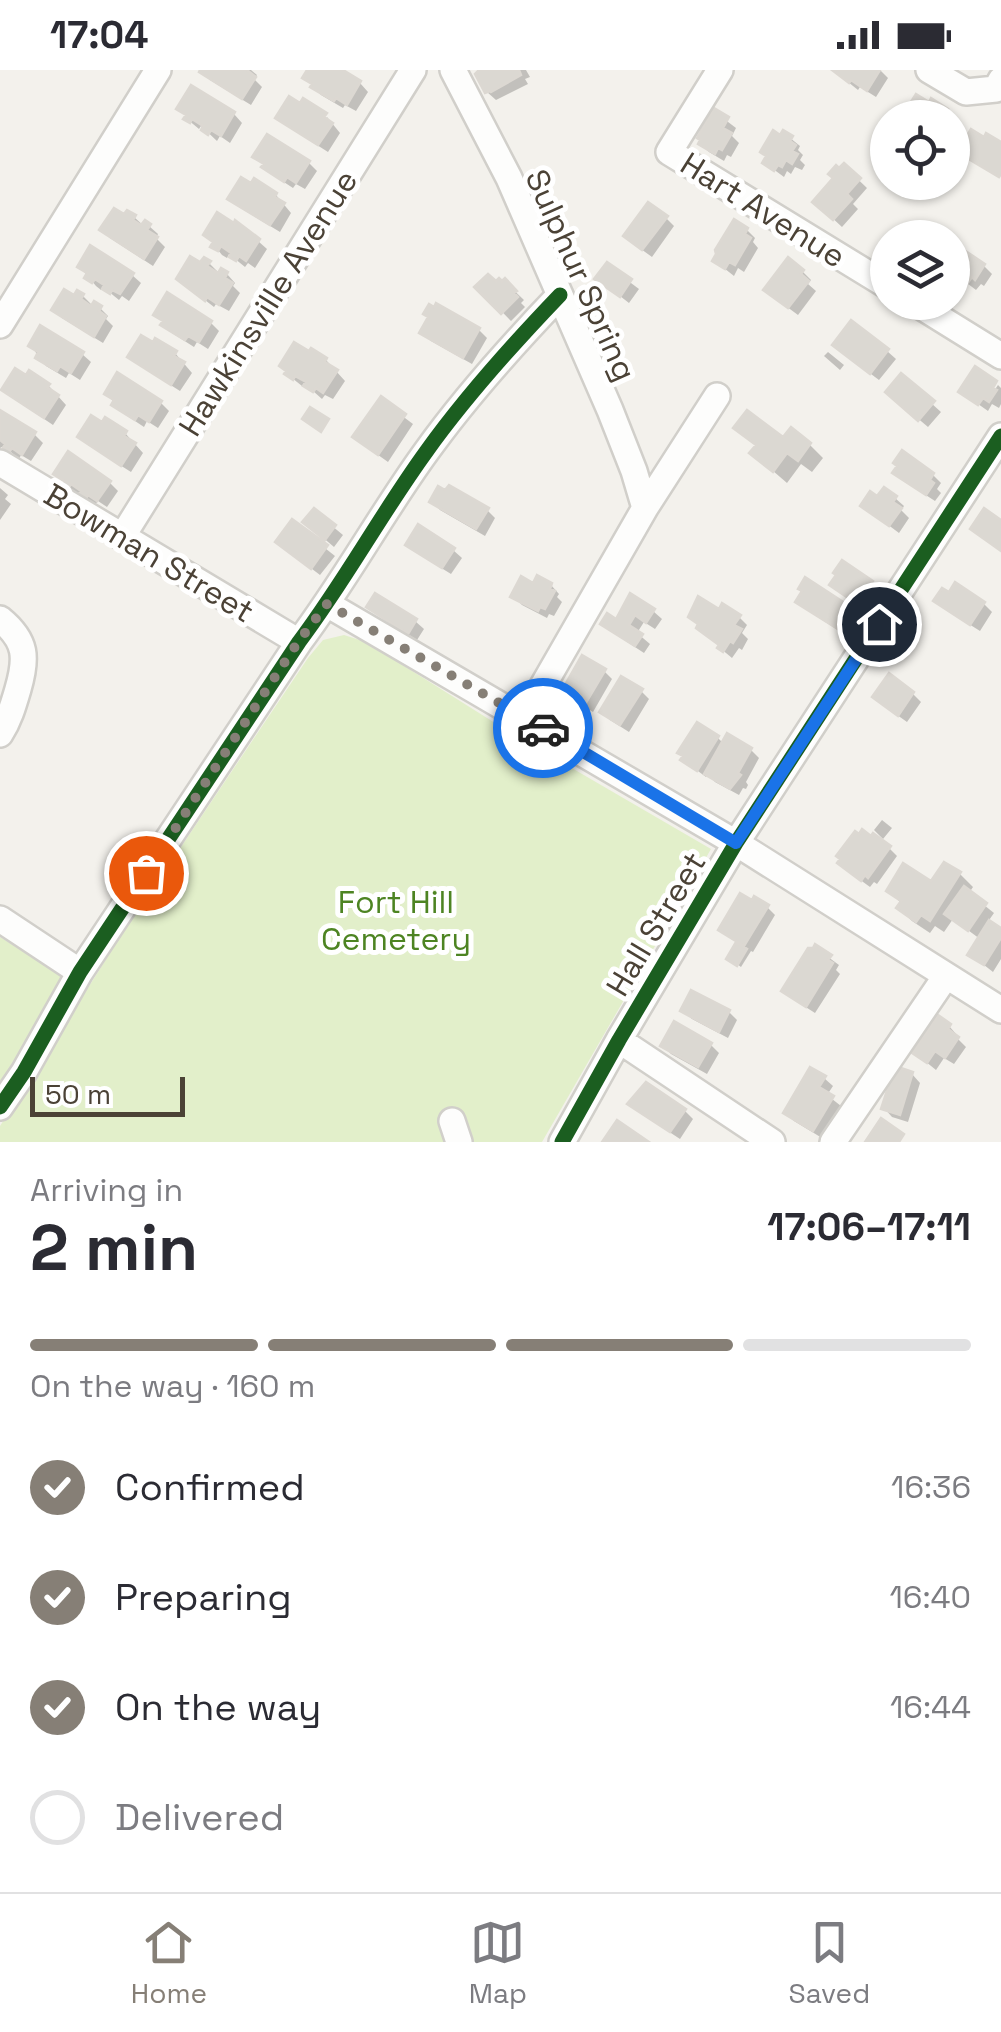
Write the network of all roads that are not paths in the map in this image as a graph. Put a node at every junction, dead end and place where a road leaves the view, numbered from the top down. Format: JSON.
{"nodes":[{"id":1,"x":158,"y":70,"type":"edge"},
{"id":2,"x":413,"y":70,"type":"edge"},
{"id":3,"x":453,"y":70,"type":"edge"},
{"id":4,"x":720,"y":70,"type":"edge"},
{"id":5,"x":929,"y":70,"type":"edge"},
{"id":6,"x":1001,"y":80,"type":"edge"},
{"id":7,"x":870,"y":275,"type":"edge"},
{"id":8,"x":560,"y":295,"type":"junction"},
{"id":9,"x":943,"y":320,"type":"edge"},
{"id":10,"x":0,"y":325,"type":"edge"},
{"id":11,"x":1001,"y":356,"type":"edge"},
{"id":12,"x":718,"y":396,"type":"dead end"},
{"id":13,"x":1001,"y":436,"type":"edge"},
{"id":14,"x":0,"y":464,"type":"edge"},
{"id":15,"x":645,"y":508,"type":"junction"},
{"id":16,"x":122,"y":536,"type":"junction"},
{"id":17,"x":327,"y":604,"type":"junction"},
{"id":18,"x":0,"y":619,"type":"edge"},
{"id":19,"x":298,"y":642,"type":"junction"},
{"id":20,"x":525,"y":717,"type":"junction"},
{"id":21,"x":0,"y":734,"type":"edge"},
{"id":22,"x":736,"y":843,"type":"junction"},
{"id":23,"x":0,"y":920,"type":"edge"},
{"id":24,"x":80,"y":972,"type":"junction"},
{"id":25,"x":946,"y":976,"type":"junction"},
{"id":26,"x":1001,"y":1010,"type":"edge"},
{"id":27,"x":618,"y":1040,"type":"junction"},
{"id":28,"x":0,"y":1107,"type":"edge"},
{"id":29,"x":562,"y":1142,"type":"edge"},
{"id":30,"x":772,"y":1142,"type":"edge"},
{"id":31,"x":833,"y":1142,"type":"edge"}],
"edges":[{"from":1,"to":10,"type":"street"},
{"from":2,"to":16,"type":"street","name":"Hawkinsville Avenue"},
{"from":3,"to":8,"type":"street","name":"Sulphur Spring"},
{"from":4,"to":7,"type":"street","name":"Hart Avenue"},
{"from":5,"to":6,"type":"street"},
{"from":8,"to":15,"type":"street","name":"Sulphur Spring"},
{"from":8,"to":17,"type":"street"},
{"from":9,"to":11,"type":"street"},
{"from":12,"to":15,"type":"street"},
{"from":13,"to":22,"type":"street","name":"Hall Street"},
{"from":14,"to":16,"type":"street","name":"Bowman Street"},
{"from":15,"to":20,"type":"street"},
{"from":16,"to":19,"type":"street","name":"Bowman Street"},
{"from":17,"to":19,"type":"street"},
{"from":17,"to":20,"type":"street"},
{"from":18,"to":21,"type":"street"},
{"from":19,"to":24,"type":"street"},
{"from":20,"to":22,"type":"street"},
{"from":22,"to":25,"type":"street"},
{"from":22,"to":27,"type":"street","name":"Hall Street"},
{"from":23,"to":24,"type":"street"},
{"from":24,"to":28,"type":"street"},
{"from":25,"to":26,"type":"street"},
{"from":25,"to":31,"type":"street"},
{"from":27,"to":29,"type":"street","name":"Hall Street"},
{"from":27,"to":30,"type":"street"}]}
